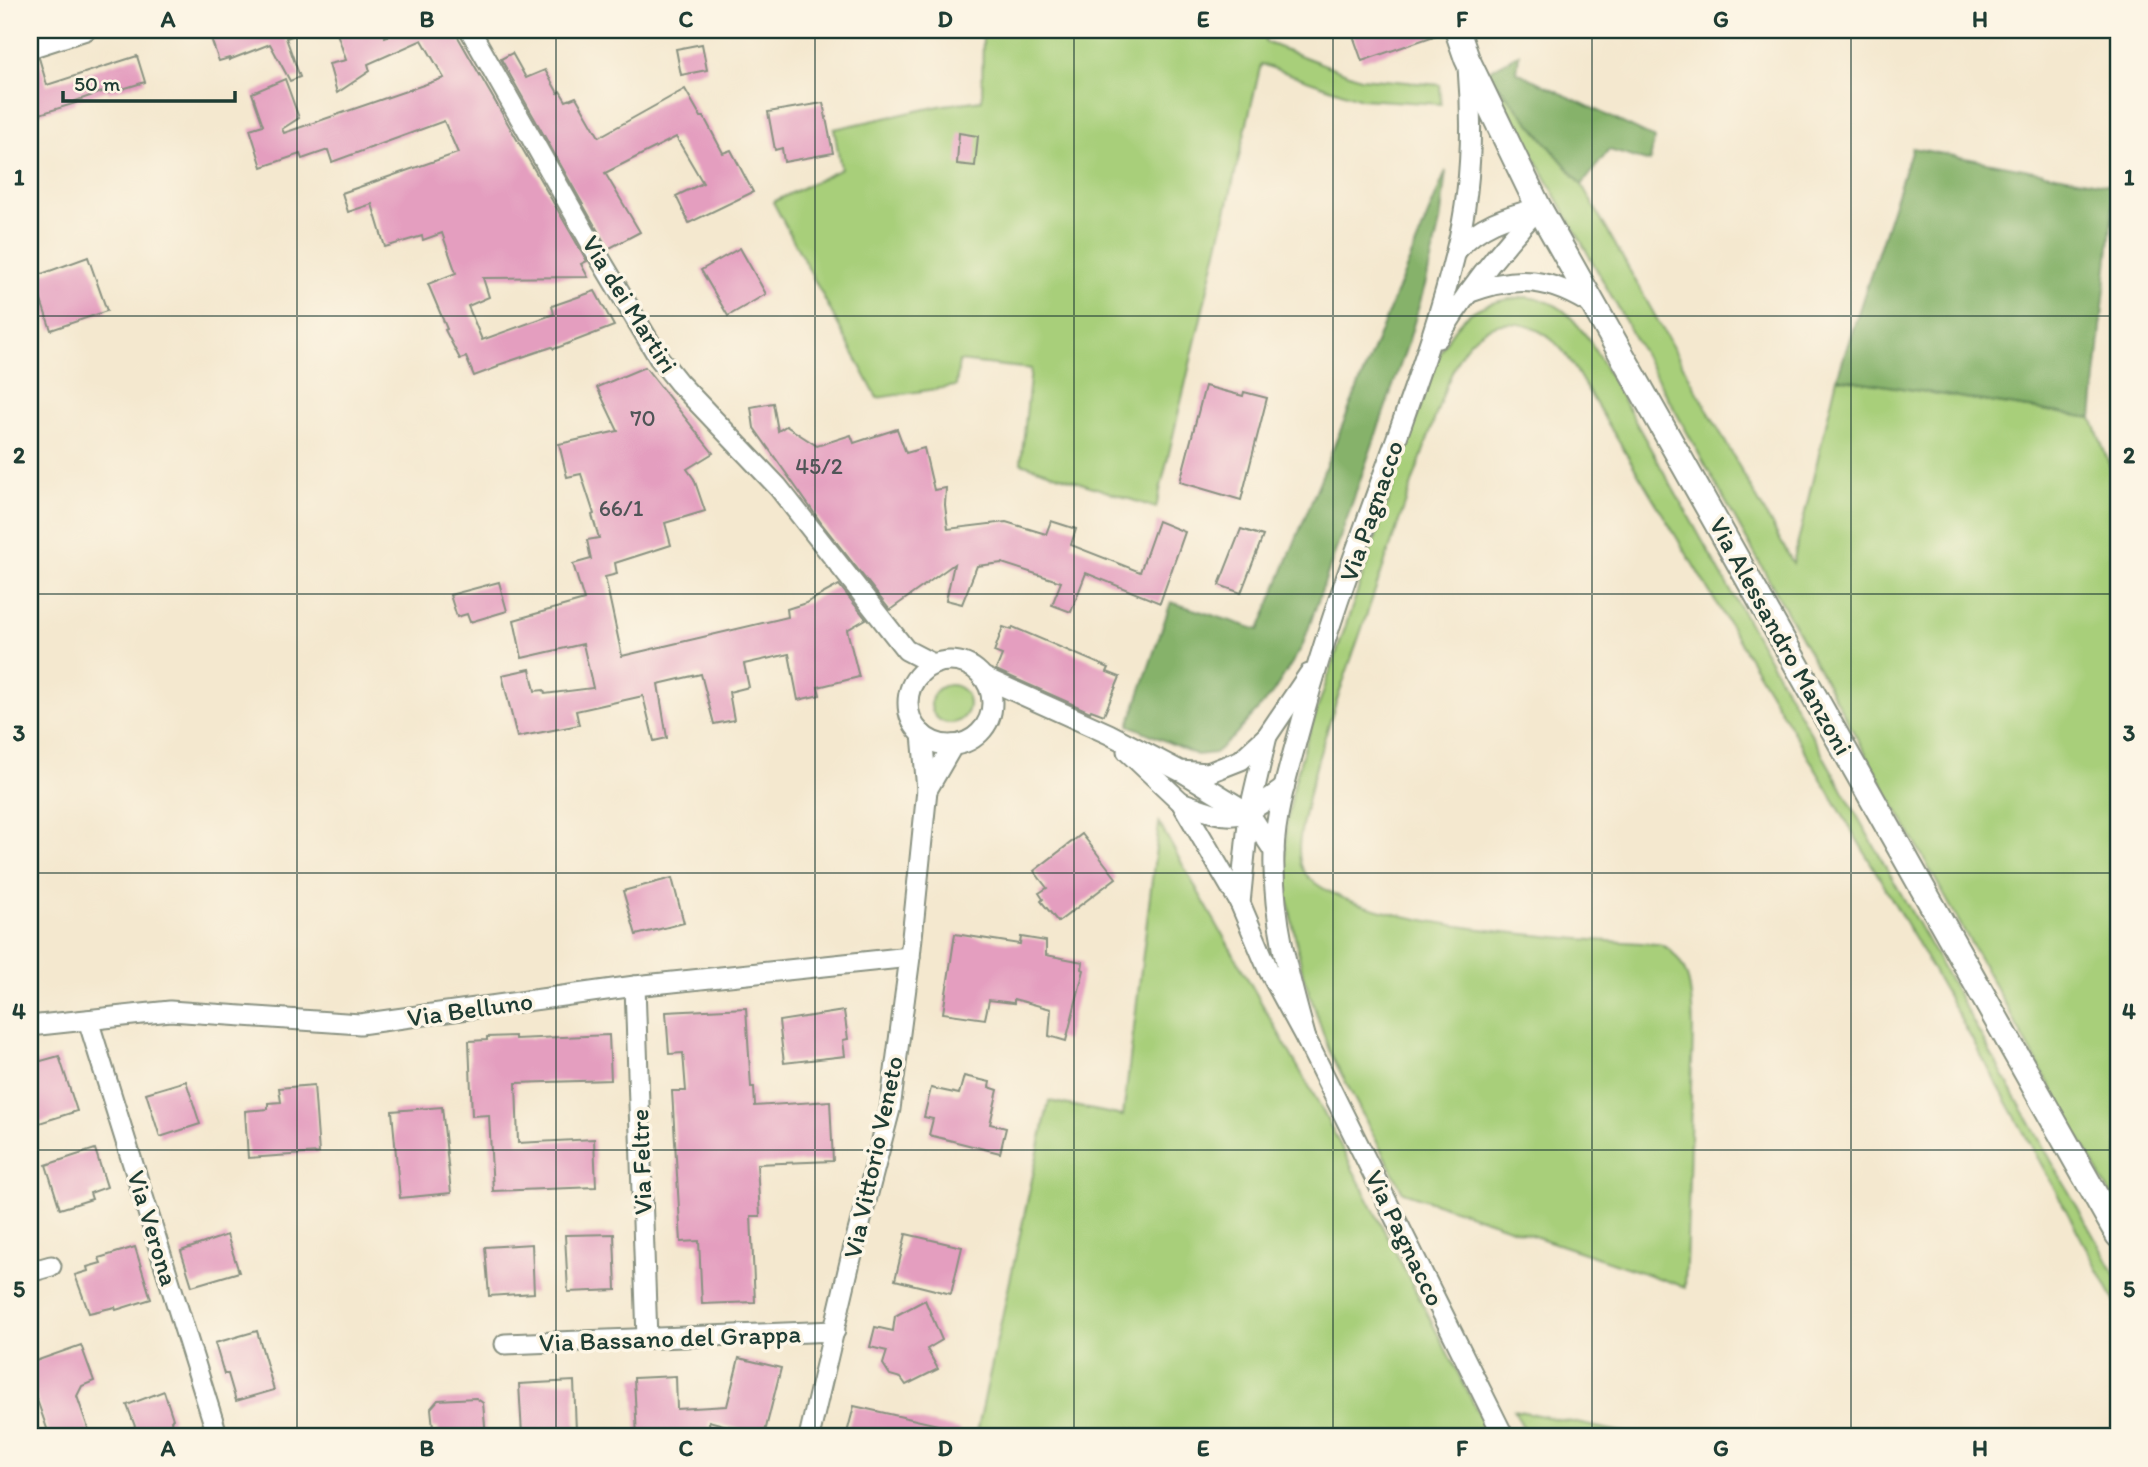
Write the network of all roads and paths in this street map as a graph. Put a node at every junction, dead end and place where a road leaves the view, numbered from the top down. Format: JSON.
{"nodes":[{"id":1,"x":86,"y":30,"type":"edge"},
{"id":2,"x":470,"y":30,"type":"edge"},
{"id":3,"x":1457,"y":30,"type":"edge"},
{"id":4,"x":30,"y":48,"type":"edge"},
{"id":5,"x":1467,"y":59,"type":"junction"},
{"id":6,"x":1539,"y":208,"type":"junction"},
{"id":7,"x":1457,"y":250,"type":"junction"},
{"id":8,"x":1467,"y":293,"type":"junction"},
{"id":9,"x":1598,"y":310,"type":"junction"},
{"id":10,"x":1424,"y":359,"type":"junction"},
{"id":11,"x":906,"y":650,"type":"junction"},
{"id":12,"x":1318,"y":662,"type":"junction"},
{"id":13,"x":933,"y":664,"type":"junction"},
{"id":14,"x":983,"y":677,"type":"junction"},
{"id":15,"x":913,"y":682,"type":"junction"},
{"id":16,"x":1034,"y":700,"type":"junction"},
{"id":17,"x":989,"y":719,"type":"junction"},
{"id":18,"x":922,"y":734,"type":"junction"},
{"id":19,"x":1109,"y":734,"type":"junction"},
{"id":20,"x":1268,"y":736,"type":"junction"},
{"id":21,"x":953,"y":745,"type":"junction"},
{"id":22,"x":1180,"y":771,"type":"junction"},
{"id":23,"x":1284,"y":788,"type":"junction"},
{"id":24,"x":927,"y":790,"type":"junction"},
{"id":25,"x":1181,"y":802,"type":"junction"},
{"id":26,"x":1249,"y":813,"type":"junction"},
{"id":27,"x":1274,"y":851,"type":"junction"},
{"id":28,"x":1240,"y":903,"type":"junction"},
{"id":29,"x":910,"y":957,"type":"junction"},
{"id":30,"x":635,"y":986,"type":"junction"},
{"id":31,"x":88,"y":1020,"type":"junction"},
{"id":32,"x":30,"y":1026,"type":"edge"},
{"id":33,"x":1306,"y":1039,"type":"junction"},
{"id":34,"x":2118,"y":1235,"type":"edge"},
{"id":35,"x":51,"y":1266,"type":"dead end"},
{"id":36,"x":30,"y":1272,"type":"edge"},
{"id":37,"x":835,"y":1331,"type":"junction"},
{"id":38,"x":647,"y":1339,"type":"junction"},
{"id":39,"x":505,"y":1344,"type":"dead end"},
{"id":40,"x":218,"y":1437,"type":"edge"},
{"id":41,"x":809,"y":1437,"type":"edge"},
{"id":42,"x":1504,"y":1437,"type":"edge"}],
"edges":[{"from":1,"to":4,"type":"street"},
{"from":2,"to":11,"type":"street","name":"Via dei Martiri"},
{"from":3,"to":5,"type":"street","name":"Via Alessandro Manzoni"},
{"from":5,"to":6,"type":"street","name":"Via Alessandro Manzoni"},
{"from":5,"to":7,"type":"street","name":"Via Pagnacco"},
{"from":6,"to":7,"type":"street"},
{"from":6,"to":8,"type":"street","name":"Via Pagnacco"},
{"from":6,"to":9,"type":"street","name":"Via Alessandro Manzoni"},
{"from":7,"to":10,"type":"street","name":"Via Pagnacco"},
{"from":8,"to":9,"type":"street"},
{"from":8,"to":10,"type":"street","name":"Via Pagnacco"},
{"from":9,"to":34,"type":"street","name":"Via Alessandro Manzoni"},
{"from":10,"to":12,"type":"street","name":"Via Pagnacco"},
{"from":11,"to":13,"type":"street","name":"Via dei Martiri"},
{"from":11,"to":15,"type":"street","name":"Via dei Martiri"},
{"from":12,"to":20,"type":"street","name":"Via Pagnacco"},
{"from":12,"to":23,"type":"street","name":"Via Pagnacco"},
{"from":13,"to":14,"type":"street"},
{"from":13,"to":15,"type":"street"},
{"from":14,"to":16,"type":"street","name":"Via Pagnacco"},
{"from":14,"to":17,"type":"street"},
{"from":15,"to":18,"type":"street"},
{"from":16,"to":17,"type":"street"},
{"from":16,"to":19,"type":"street","name":"Via Pagnacco"},
{"from":17,"to":21,"type":"street"},
{"from":18,"to":21,"type":"street"},
{"from":18,"to":24,"type":"street","name":"Via Vittorio Veneto"},
{"from":19,"to":22,"type":"street","name":"Via Pagnacco"},
{"from":19,"to":25,"type":"street","name":"Via Pagnacco"},
{"from":20,"to":22,"type":"street","name":"Via Pagnacco"},
{"from":20,"to":26,"type":"street","name":"Via Pagnacco"},
{"from":21,"to":24,"type":"street","name":"Via Vittorio Veneto"},
{"from":22,"to":26,"type":"street","name":"Via Pagnacco"},
{"from":23,"to":26,"type":"street"},
{"from":23,"to":27,"type":"street","name":"Via Pagnacco"},
{"from":24,"to":29,"type":"street","name":"Via Vittorio Veneto"},
{"from":25,"to":26,"type":"street","name":"Via Pagnacco"},
{"from":25,"to":28,"type":"street","name":"Via Pagnacco"},
{"from":26,"to":27,"type":"street","name":"Via Pagnacco"},
{"from":26,"to":28,"type":"street","name":"Via Pagnacco"},
{"from":27,"to":33,"type":"street","name":"Via Pagnacco"},
{"from":28,"to":33,"type":"street","name":"Via Pagnacco"},
{"from":29,"to":30,"type":"street","name":"Via Belluno"},
{"from":29,"to":37,"type":"street","name":"Via Vittorio Veneto"},
{"from":30,"to":31,"type":"street","name":"Via Belluno"},
{"from":30,"to":38,"type":"street","name":"Via Feltre"},
{"from":31,"to":32,"type":"street","name":"Via Belluno"},
{"from":31,"to":40,"type":"street","name":"Via Verona"},
{"from":33,"to":42,"type":"street","name":"Via Pagnacco"},
{"from":35,"to":36,"type":"street"},
{"from":37,"to":38,"type":"street","name":"Via Bassano del Grappa"},
{"from":37,"to":41,"type":"street","name":"Via Vittorio Veneto"},
{"from":38,"to":39,"type":"street","name":"Via Bassano del Grappa"}]}
